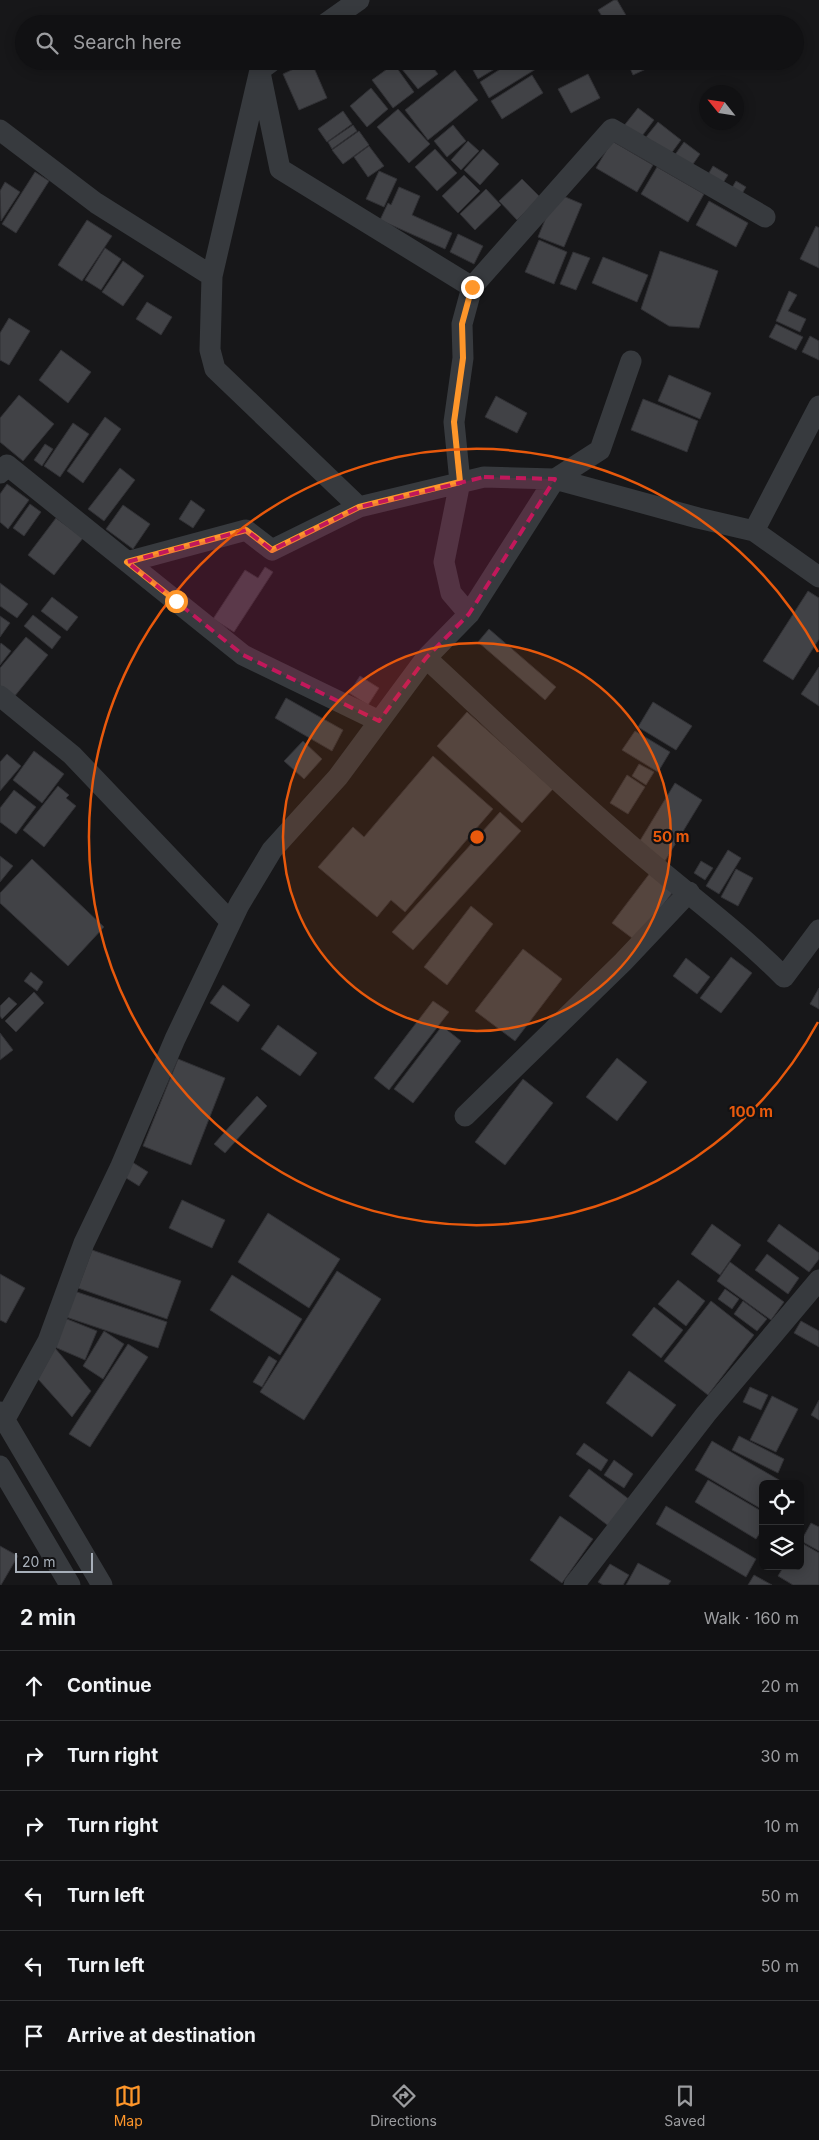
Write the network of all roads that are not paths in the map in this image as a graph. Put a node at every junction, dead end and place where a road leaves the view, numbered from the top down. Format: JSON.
{"nodes":[{"id":1,"x":359,"y":0,"type":"edge"},
{"id":2,"x":338,"y":15,"type":"edge"},
{"id":3,"x":265,"y":70,"type":"edge"},
{"id":4,"x":267,"y":70,"type":"edge"},
{"id":5,"x":0,"y":130,"type":"edge"},
{"id":6,"x":765,"y":216,"type":"dead end"},
{"id":7,"x":212,"y":276,"type":"junction"},
{"id":8,"x":472,"y":287,"type":"junction"},
{"id":9,"x":631,"y":361,"type":"dead end"},
{"id":10,"x":819,"y":406,"type":"edge"},
{"id":11,"x":0,"y":473,"type":"edge"},
{"id":12,"x":555,"y":479,"type":"junction"},
{"id":13,"x":460,"y":482,"type":"junction"},
{"id":14,"x":359,"y":507,"type":"junction"},
{"id":15,"x":754,"y":531,"type":"junction"},
{"id":16,"x":127,"y":562,"type":"junction"},
{"id":17,"x":819,"y":577,"type":"edge"},
{"id":18,"x":470,"y":614,"type":"junction"},
{"id":19,"x":426,"y":658,"type":"junction"},
{"id":20,"x":0,"y":696,"type":"edge"},
{"id":21,"x":379,"y":720,"type":"junction"},
{"id":22,"x":688,"y":892,"type":"junction"},
{"id":23,"x":231,"y":922,"type":"junction"},
{"id":24,"x":819,"y":930,"type":"edge"},
{"id":25,"x":465,"y":1116,"type":"dead end"},
{"id":26,"x":819,"y":1280,"type":"edge"},
{"id":27,"x":2,"y":1416,"type":"edge"},
{"id":28,"x":0,"y":1466,"type":"edge"},
{"id":29,"x":70,"y":1585,"type":"edge"},
{"id":30,"x":102,"y":1585,"type":"edge"},
{"id":31,"x":574,"y":1585,"type":"edge"}],
"edges":[{"from":1,"to":2,"type":"street"},
{"from":3,"to":7,"type":"street"},
{"from":4,"to":8,"type":"street"},
{"from":5,"to":7,"type":"street"},
{"from":6,"to":8,"type":"street"},
{"from":7,"to":14,"type":"street"},
{"from":8,"to":13,"type":"street"},
{"from":9,"to":12,"type":"street"},
{"from":10,"to":15,"type":"street"},
{"from":11,"to":16,"type":"street"},
{"from":12,"to":13,"type":"street"},
{"from":12,"to":15,"type":"street"},
{"from":12,"to":18,"type":"street"},
{"from":13,"to":14,"type":"street"},
{"from":13,"to":18,"type":"street"},
{"from":14,"to":16,"type":"street"},
{"from":15,"to":17,"type":"street"},
{"from":16,"to":21,"type":"street"},
{"from":18,"to":19,"type":"street"},
{"from":19,"to":21,"type":"street"},
{"from":19,"to":22,"type":"street"},
{"from":20,"to":23,"type":"street"},
{"from":21,"to":23,"type":"street"},
{"from":22,"to":24,"type":"street"},
{"from":22,"to":25,"type":"street"},
{"from":23,"to":27,"type":"street"},
{"from":26,"to":31,"type":"street"},
{"from":27,"to":30,"type":"street"},
{"from":28,"to":29,"type":"street"}]}
